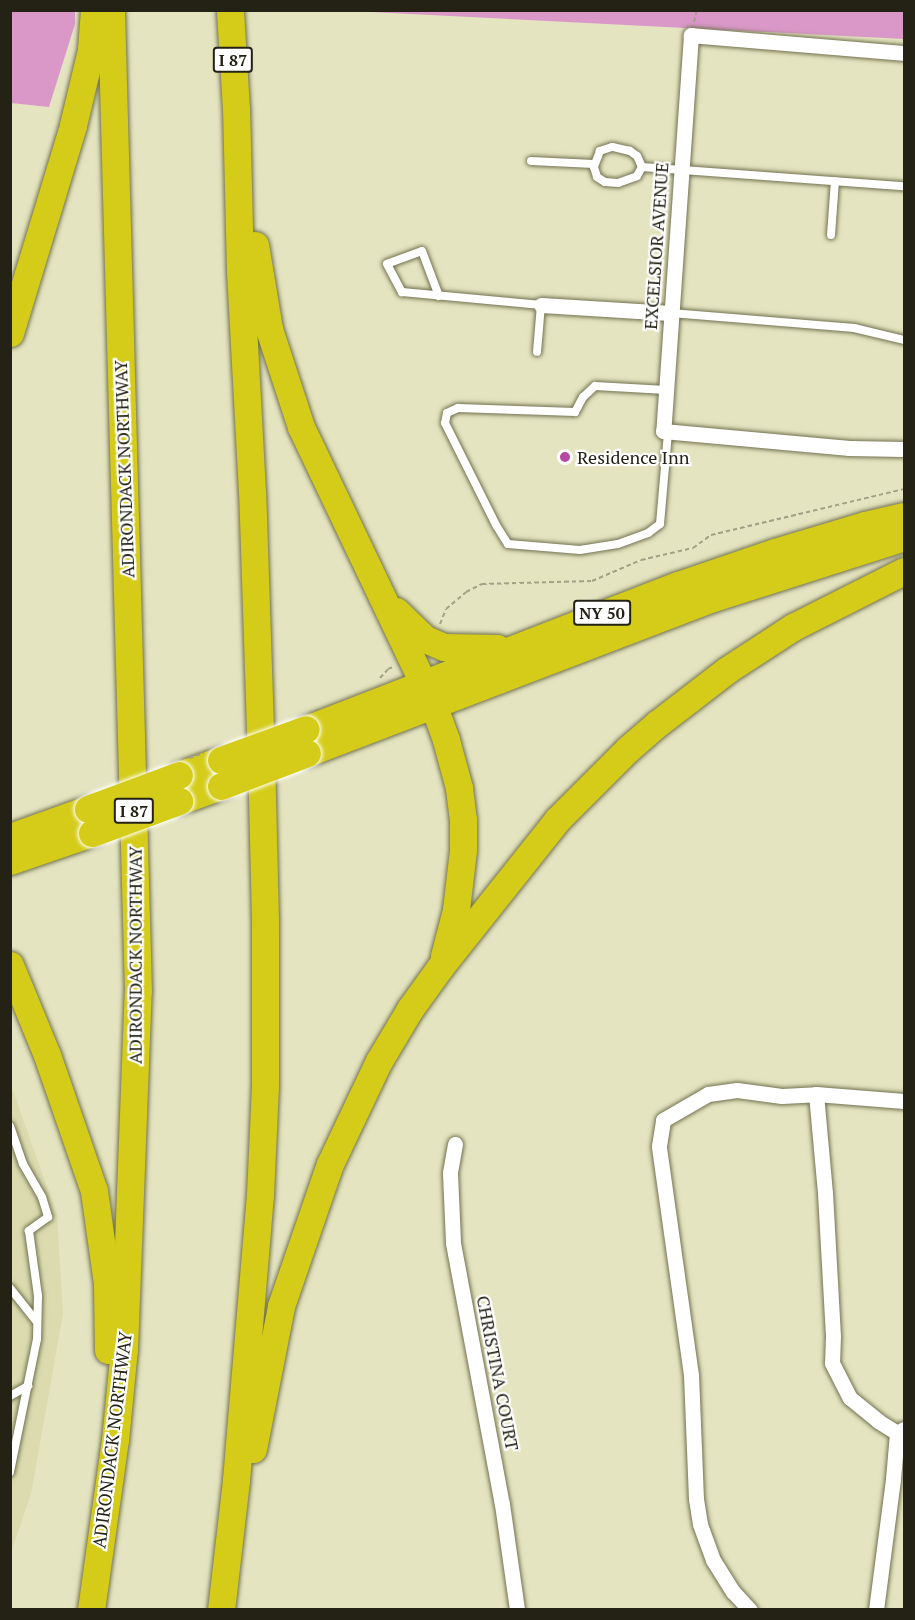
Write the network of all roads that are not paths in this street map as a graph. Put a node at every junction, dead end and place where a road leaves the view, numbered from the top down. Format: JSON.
{"nodes":[{"id":1,"x":94,"y":10,"type":"edge"},
{"id":2,"x":111,"y":10,"type":"edge"},
{"id":3,"x":230,"y":10,"type":"edge"},
{"id":4,"x":904,"y":53,"type":"edge"},
{"id":5,"x":236,"y":109,"type":"junction"},
{"id":6,"x":531,"y":161,"type":"dead end"},
{"id":7,"x":594,"y":164,"type":"junction"},
{"id":8,"x":642,"y":167,"type":"junction"},
{"id":9,"x":681,"y":170,"type":"junction"},
{"id":10,"x":835,"y":181,"type":"junction"},
{"id":11,"x":903,"y":186,"type":"dead end"},
{"id":12,"x":831,"y":235,"type":"dead end"},
{"id":13,"x":438,"y":296,"type":"junction"},
{"id":14,"x":541,"y":305,"type":"junction"},
{"id":15,"x":671,"y":313,"type":"junction"},
{"id":16,"x":10,"y":333,"type":"edge"},
{"id":17,"x":904,"y":340,"type":"edge"},
{"id":18,"x":537,"y":352,"type":"dead end"},
{"id":19,"x":666,"y":390,"type":"junction"},
{"id":20,"x":668,"y":432,"type":"junction"},
{"id":21,"x":904,"y":449,"type":"edge"},
{"id":22,"x":904,"y":516,"type":"edge"},
{"id":23,"x":904,"y":537,"type":"edge"},
{"id":24,"x":904,"y":571,"type":"edge"},
{"id":25,"x":377,"y":591,"type":"junction"},
{"id":26,"x":516,"y":648,"type":"junction"},
{"id":27,"x":423,"y":684,"type":"junction"},
{"id":28,"x":90,"y":821,"type":"junction"},
{"id":29,"x":10,"y":837,"type":"edge"},
{"id":30,"x":10,"y":861,"type":"edge"},
{"id":31,"x":10,"y":965,"type":"edge"},
{"id":32,"x":441,"y":966,"type":"junction"},
{"id":33,"x":816,"y":1094,"type":"junction"},
{"id":34,"x":904,"y":1101,"type":"edge"},
{"id":35,"x":10,"y":1126,"type":"edge"},
{"id":36,"x":455,"y":1144,"type":"dead end"},
{"id":37,"x":10,"y":1288,"type":"edge"},
{"id":38,"x":38,"y":1322,"type":"junction"},
{"id":39,"x":28,"y":1386,"type":"junction"},
{"id":40,"x":10,"y":1396,"type":"edge"},
{"id":41,"x":901,"y":1431,"type":"edge"},
{"id":42,"x":10,"y":1472,"type":"edge"},
{"id":43,"x":103,"y":1530,"type":"junction"},
{"id":44,"x":223,"y":1599,"type":"edge"},
{"id":45,"x":91,"y":1610,"type":"edge"},
{"id":46,"x":518,"y":1610,"type":"edge"},
{"id":47,"x":750,"y":1610,"type":"edge"},
{"id":48,"x":876,"y":1610,"type":"edge"}],
"edges":[{"from":1,"to":16,"type":"highway"},
{"from":2,"to":43,"type":"highway","name":"ADIRONDACK NORTHWAY","number":"I 87"},
{"from":3,"to":5,"type":"highway","number":"I 87"},
{"from":4,"to":9,"type":"street","name":"EXCELSIOR AVENUE"},
{"from":5,"to":25,"type":"highway"},
{"from":5,"to":44,"type":"highway","number":"I 87"},
{"from":6,"to":7,"type":"lane"},
{"from":7,"to":8,"type":"lane"},
{"from":7,"to":8,"type":"lane"},
{"from":8,"to":9,"type":"lane"},
{"from":9,"to":10,"type":"lane"},
{"from":9,"to":15,"type":"street","name":"EXCELSIOR AVENUE"},
{"from":10,"to":11,"type":"lane"},
{"from":10,"to":12,"type":"lane"},
{"from":13,"to":13,"type":"lane"},
{"from":13,"to":14,"type":"lane"},
{"from":14,"to":15,"type":"street"},
{"from":14,"to":18,"type":"lane"},
{"from":15,"to":17,"type":"lane"},
{"from":15,"to":19,"type":"street","name":"EXCELSIOR AVENUE"},
{"from":19,"to":20,"type":"street","name":"EXCELSIOR AVENUE"},
{"from":19,"to":20,"type":"lane"},
{"from":20,"to":21,"type":"street"},
{"from":22,"to":26,"type":"highway","number":"NY 50"},
{"from":23,"to":27,"type":"highway","number":"NY 50"},
{"from":24,"to":32,"type":"highway"},
{"from":25,"to":26,"type":"highway"},
{"from":25,"to":27,"type":"highway"},
{"from":26,"to":27,"type":"highway","number":"NY 50"},
{"from":27,"to":28,"type":"highway","number":"NY 50","bridge":true},
{"from":27,"to":32,"type":"highway"},
{"from":28,"to":29,"type":"highway","number":"NY 50"},
{"from":28,"to":30,"type":"highway","number":"NY 50"},
{"from":31,"to":43,"type":"highway"},
{"from":32,"to":44,"type":"highway"},
{"from":33,"to":34,"type":"street"},
{"from":33,"to":41,"type":"street"},
{"from":33,"to":47,"type":"street"},
{"from":35,"to":38,"type":"lane"},
{"from":36,"to":46,"type":"street","name":"CHRISTINA COURT"},
{"from":37,"to":38,"type":"lane"},
{"from":38,"to":39,"type":"lane"},
{"from":39,"to":40,"type":"lane"},
{"from":39,"to":42,"type":"lane"},
{"from":41,"to":48,"type":"street"},
{"from":43,"to":45,"type":"highway","name":"ADIRONDACK NORTHWAY","number":"I 87"}]}
